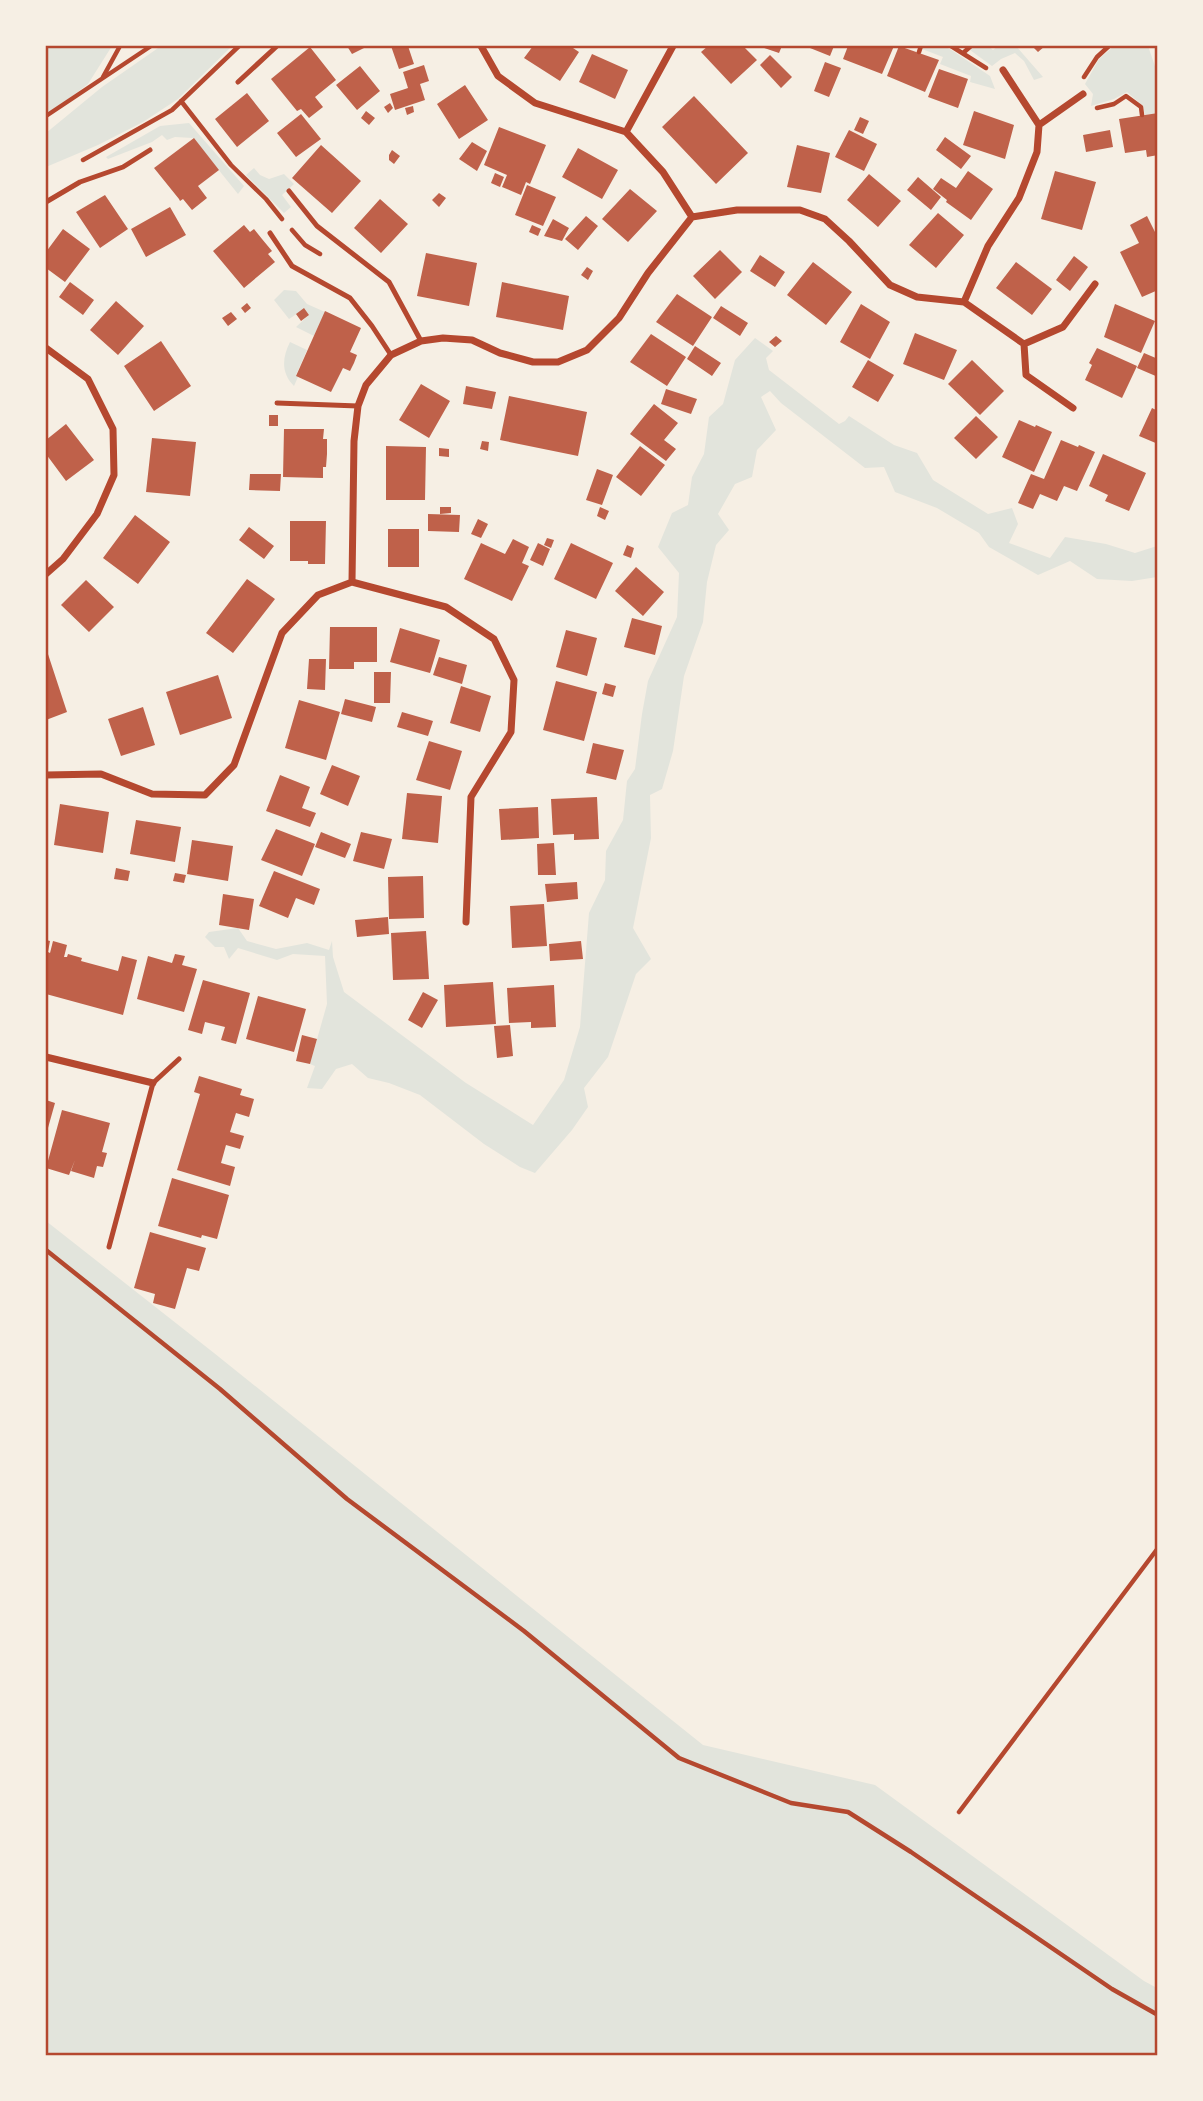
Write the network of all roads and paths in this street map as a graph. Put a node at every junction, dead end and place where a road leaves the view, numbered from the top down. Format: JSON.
{"nodes":[{"id":1,"x":120,"y":46,"type":"edge"},
{"id":2,"x":151,"y":46,"type":"edge"},
{"id":3,"x":239,"y":46,"type":"edge"},
{"id":4,"x":277,"y":46,"type":"edge"},
{"id":5,"x":481,"y":46,"type":"edge"},
{"id":6,"x":673,"y":46,"type":"edge"},
{"id":7,"x":921,"y":46,"type":"edge"},
{"id":8,"x":951,"y":46,"type":"edge"},
{"id":9,"x":971,"y":46,"type":"edge"},
{"id":10,"x":1109,"y":46,"type":"edge"},
{"id":11,"x":919,"y":52,"type":"dead end"},
{"id":12,"x":963,"y":53,"type":"junction"},
{"id":13,"x":1003,"y":71,"type":"joint"},
{"id":14,"x":102,"y":77,"type":"junction"},
{"id":15,"x":238,"y":82,"type":"dead end"},
{"id":16,"x":1083,"y":94,"type":"joint"},
{"id":17,"x":181,"y":101,"type":"junction"},
{"id":18,"x":1070,"y":104,"type":"junction"},
{"id":19,"x":1142,"y":115,"type":"dead end"},
{"id":20,"x":46,"y":116,"type":"edge"},
{"id":21,"x":1039,"y":125,"type":"junction"},
{"id":22,"x":626,"y":132,"type":"junction"},
{"id":23,"x":150,"y":150,"type":"dead end"},
{"id":24,"x":78,"y":163,"type":"dead end"},
{"id":25,"x":289,"y":191,"type":"dead end"},
{"id":26,"x":266,"y":199,"type":"dead end"},
{"id":27,"x":46,"y":202,"type":"edge"},
{"id":28,"x":692,"y":217,"type":"junction"},
{"id":29,"x":270,"y":233,"type":"dead end"},
{"id":30,"x":1096,"y":284,"type":"dead end"},
{"id":31,"x":964,"y":302,"type":"junction"},
{"id":32,"x":421,"y":341,"type":"junction"},
{"id":33,"x":1024,"y":345,"type":"junction"},
{"id":34,"x":46,"y":348,"type":"edge"},
{"id":35,"x":391,"y":355,"type":"junction"},
{"id":36,"x":277,"y":402,"type":"dead end"},
{"id":37,"x":358,"y":407,"type":"junction"},
{"id":38,"x":1073,"y":408,"type":"dead end"},
{"id":39,"x":46,"y":574,"type":"edge"},
{"id":40,"x":352,"y":582,"type":"junction"},
{"id":41,"x":46,"y":775,"type":"edge"},
{"id":42,"x":466,"y":922,"type":"dead end"},
{"id":43,"x":46,"y":1057,"type":"edge"},
{"id":44,"x":179,"y":1059,"type":"dead end"},
{"id":45,"x":153,"y":1083,"type":"junction"},
{"id":46,"x":109,"y":1247,"type":"dead end"},
{"id":47,"x":46,"y":1250,"type":"edge"},
{"id":48,"x":1157,"y":1548,"type":"edge"},
{"id":49,"x":959,"y":1812,"type":"dead end"},
{"id":50,"x":1157,"y":2015,"type":"edge"}],
"edges":[{"from":1,"to":14,"type":"path"},
{"from":2,"to":14,"type":"path"},
{"from":3,"to":17,"type":"path"},
{"from":4,"to":15,"type":"lane"},
{"from":5,"to":22,"type":"street"},
{"from":6,"to":22,"type":"street"},
{"from":7,"to":11,"type":"path"},
{"from":8,"to":12,"type":"path"},
{"from":9,"to":12,"type":"path"},
{"from":10,"to":16,"type":"path"},
{"from":12,"to":13,"type":"path"},
{"from":13,"to":21,"type":"street"},
{"from":14,"to":20,"type":"path"},
{"from":16,"to":18,"type":"street"},
{"from":17,"to":24,"type":"path"},
{"from":17,"to":26,"type":"path"},
{"from":18,"to":19,"type":"path"},
{"from":18,"to":21,"type":"street"},
{"from":21,"to":31,"type":"street"},
{"from":22,"to":28,"type":"street"},
{"from":23,"to":27,"type":"lane"},
{"from":25,"to":32,"type":"lane"},
{"from":28,"to":31,"type":"street"},
{"from":28,"to":32,"type":"street"},
{"from":29,"to":35,"type":"lane"},
{"from":30,"to":33,"type":"street"},
{"from":31,"to":33,"type":"street"},
{"from":32,"to":35,"type":"street"},
{"from":33,"to":38,"type":"street"},
{"from":34,"to":39,"type":"street"},
{"from":35,"to":37,"type":"street"},
{"from":36,"to":37,"type":"lane"},
{"from":37,"to":40,"type":"street"},
{"from":40,"to":41,"type":"street"},
{"from":40,"to":42,"type":"street"},
{"from":43,"to":45,"type":"street"},
{"from":44,"to":45,"type":"lane"},
{"from":45,"to":46,"type":"lane"},
{"from":47,"to":50,"type":"path"},
{"from":48,"to":49,"type":"path"}]}
